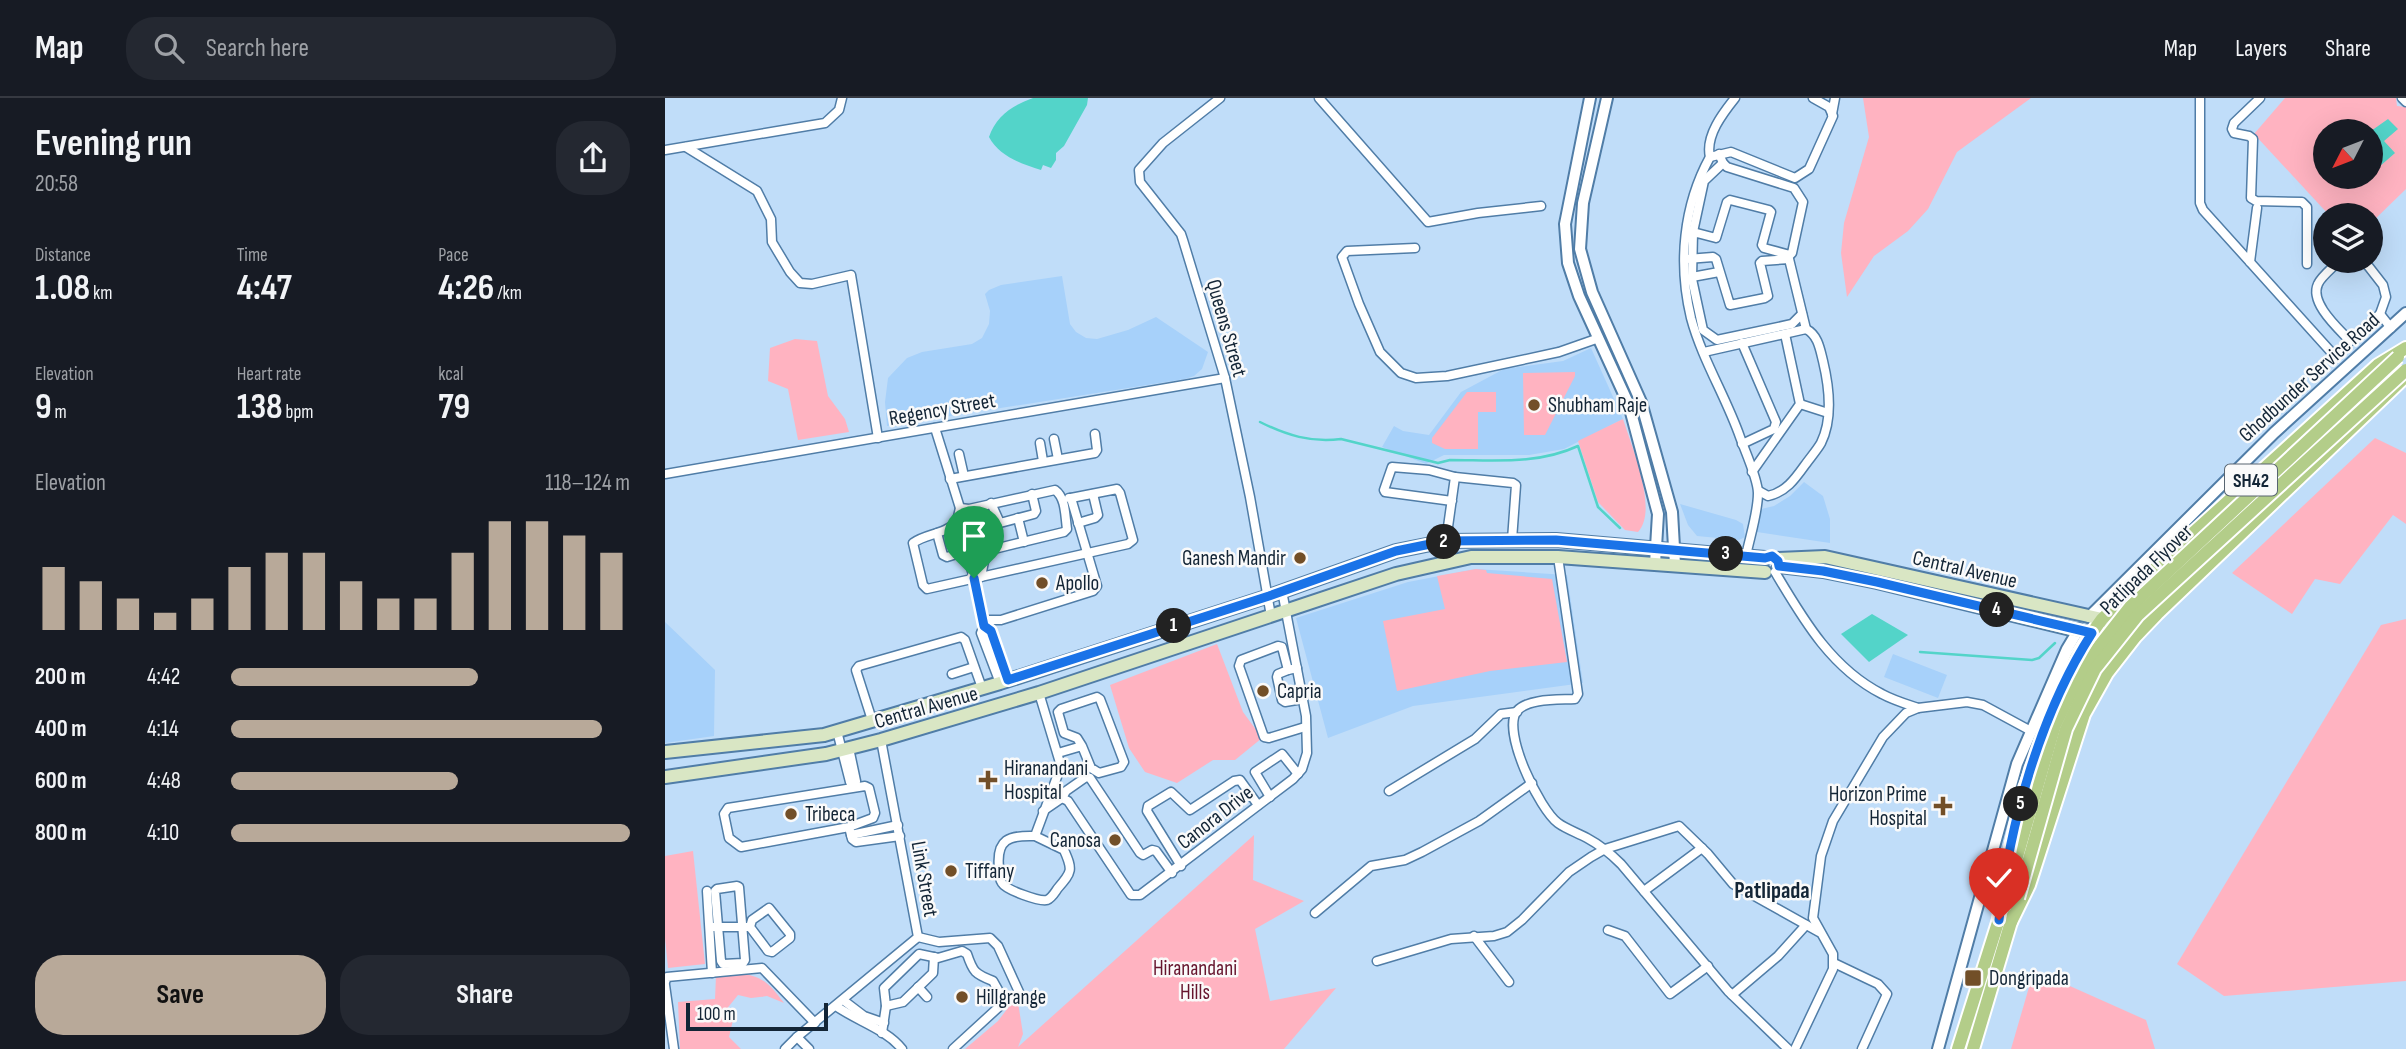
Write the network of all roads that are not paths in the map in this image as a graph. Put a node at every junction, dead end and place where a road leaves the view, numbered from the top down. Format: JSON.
{"nodes":[{"id":1,"x":842,"y":98,"type":"edge"},
{"id":2,"x":1220,"y":98,"type":"edge"},
{"id":3,"x":1319,"y":98,"type":"edge"},
{"id":4,"x":1590,"y":98,"type":"edge"},
{"id":5,"x":1607,"y":98,"type":"edge"},
{"id":6,"x":1735,"y":98,"type":"edge"},
{"id":7,"x":1813,"y":98,"type":"edge"},
{"id":8,"x":1835,"y":98,"type":"edge"},
{"id":9,"x":2200,"y":98,"type":"edge"},
{"id":10,"x":2260,"y":98,"type":"edge"},
{"id":11,"x":2402,"y":98,"type":"edge"},
{"id":12,"x":2406,"y":102,"type":"edge"},
{"id":13,"x":1832,"y":114,"type":"junction"},
{"id":14,"x":686,"y":147,"type":"junction"},
{"id":15,"x":665,"y":150,"type":"edge"},
{"id":16,"x":1719,"y":154,"type":"junction"},
{"id":17,"x":1710,"y":157,"type":"junction"},
{"id":18,"x":1723,"y":163,"type":"junction"},
{"id":19,"x":1541,"y":206,"type":"dead end"},
{"id":20,"x":2257,"y":208,"type":"dead end"},
{"id":21,"x":1693,"y":232,"type":"junction"},
{"id":22,"x":1415,"y":248,"type":"dead end"},
{"id":23,"x":1580,"y":249,"type":"junction"},
{"id":24,"x":1567,"y":250,"type":"junction"},
{"id":25,"x":1688,"y":259,"type":"junction"},
{"id":26,"x":2250,"y":262,"type":"junction"},
{"id":27,"x":2307,"y":264,"type":"dead end"},
{"id":28,"x":1719,"y":272,"type":"junction"},
{"id":29,"x":1692,"y":277,"type":"junction"},
{"id":30,"x":2406,"y":313,"type":"edge"},
{"id":31,"x":1803,"y":314,"type":"junction"},
{"id":32,"x":2380,"y":314,"type":"junction"},
{"id":33,"x":2391,"y":328,"type":"junction"},
{"id":34,"x":1806,"y":329,"type":"junction"},
{"id":35,"x":1785,"y":334,"type":"junction"},
{"id":36,"x":1599,"y":338,"type":"junction"},
{"id":37,"x":2350,"y":341,"type":"junction"},
{"id":38,"x":1742,"y":344,"type":"junction"},
{"id":39,"x":1704,"y":352,"type":"junction"},
{"id":40,"x":2403,"y":352,"type":"edge"},
{"id":41,"x":2406,"y":370,"type":"edge"},
{"id":42,"x":1623,"y":376,"type":"junction"},
{"id":43,"x":2406,"y":376,"type":"edge"},
{"id":44,"x":1224,"y":378,"type":"junction"},
{"id":45,"x":1800,"y":404,"type":"junction"},
{"id":46,"x":1828,"y":413,"type":"junction"},
{"id":47,"x":935,"y":428,"type":"junction"},
{"id":48,"x":1095,"y":434,"type":"dead end"},
{"id":49,"x":878,"y":438,"type":"junction"},
{"id":50,"x":1054,"y":439,"type":"dead end"},
{"id":51,"x":1039,"y":443,"type":"dead end"},
{"id":52,"x":1742,"y":444,"type":"junction"},
{"id":53,"x":959,"y":454,"type":"dead end"},
{"id":54,"x":1058,"y":459,"type":"junction"},
{"id":55,"x":1043,"y":461,"type":"junction"},
{"id":56,"x":1752,"y":472,"type":"junction"},
{"id":57,"x":665,"y":474,"type":"edge"},
{"id":58,"x":964,"y":476,"type":"junction"},
{"id":59,"x":1455,"y":477,"type":"junction"},
{"id":60,"x":950,"y":478,"type":"junction"},
{"id":61,"x":1759,"y":491,"type":"junction"},
{"id":62,"x":1033,"y":494,"type":"junction"},
{"id":63,"x":1093,"y":494,"type":"junction"},
{"id":64,"x":1067,"y":498,"type":"junction"},
{"id":65,"x":1452,"y":501,"type":"junction"},
{"id":66,"x":991,"y":503,"type":"junction"},
{"id":67,"x":964,"y":509,"type":"junction"},
{"id":68,"x":1018,"y":518,"type":"junction"},
{"id":69,"x":957,"y":521,"type":"junction"},
{"id":70,"x":1078,"y":523,"type":"junction"},
{"id":71,"x":937,"y":533,"type":"junction"},
{"id":72,"x":1512,"y":540,"type":"junction"},
{"id":73,"x":1445,"y":541,"type":"junction"},
{"id":74,"x":1024,"y":542,"type":"junction"},
{"id":75,"x":1655,"y":548,"type":"junction"},
{"id":76,"x":1675,"y":549,"type":"junction"},
{"id":77,"x":966,"y":551,"type":"junction"},
{"id":78,"x":986,"y":551,"type":"junction"},
{"id":79,"x":1087,"y":555,"type":"junction"},
{"id":80,"x":1558,"y":556,"type":"junction"},
{"id":81,"x":1746,"y":556,"type":"junction"},
{"id":82,"x":1655,"y":564,"type":"junction"},
{"id":83,"x":1675,"y":565,"type":"junction"},
{"id":84,"x":1772,"y":565,"type":"junction"},
{"id":85,"x":977,"y":577,"type":"junction"},
{"id":86,"x":1282,"y":591,"type":"junction"},
{"id":87,"x":1269,"y":596,"type":"junction"},
{"id":88,"x":1287,"y":611,"type":"junction"},
{"id":89,"x":1272,"y":616,"type":"junction"},
{"id":90,"x":2096,"y":618,"type":"junction"},
{"id":91,"x":984,"y":623,"type":"junction"},
{"id":92,"x":2079,"y":629,"type":"junction"},
{"id":93,"x":2092,"y":633,"type":"junction"},
{"id":94,"x":2131,"y":642,"type":"junction"},
{"id":95,"x":974,"y":667,"type":"junction"},
{"id":96,"x":1293,"y":669,"type":"junction"},
{"id":97,"x":952,"y":674,"type":"dead end"},
{"id":98,"x":1004,"y":681,"type":"junction"},
{"id":99,"x":982,"y":688,"type":"junction"},
{"id":100,"x":1039,"y":693,"type":"junction"},
{"id":101,"x":875,"y":697,"type":"dead end"},
{"id":102,"x":1303,"y":699,"type":"junction"},
{"id":103,"x":866,"y":700,"type":"junction"},
{"id":104,"x":1917,"y":708,"type":"junction"},
{"id":105,"x":1517,"y":712,"type":"junction"},
{"id":106,"x":872,"y":720,"type":"junction"},
{"id":107,"x":1305,"y":727,"type":"junction"},
{"id":108,"x":837,"y":731,"type":"junction"},
{"id":109,"x":2031,"y":731,"type":"junction"},
{"id":110,"x":881,"y":740,"type":"junction"},
{"id":111,"x":1082,"y":746,"type":"junction"},
{"id":112,"x":845,"y":749,"type":"junction"},
{"id":113,"x":665,"y":752,"type":"edge"},
{"id":114,"x":1058,"y":753,"type":"junction"},
{"id":115,"x":1298,"y":774,"type":"junction"},
{"id":116,"x":665,"y":777,"type":"edge"},
{"id":117,"x":853,"y":782,"type":"dead end"},
{"id":118,"x":1532,"y":783,"type":"junction"},
{"id":119,"x":1388,"y":791,"type":"dead end"},
{"id":120,"x":1270,"y":797,"type":"junction"},
{"id":121,"x":1062,"y":798,"type":"junction"},
{"id":122,"x":1258,"y":805,"type":"junction"},
{"id":123,"x":1043,"y":811,"type":"junction"},
{"id":124,"x":898,"y":825,"type":"junction"},
{"id":125,"x":850,"y":831,"type":"junction"},
{"id":126,"x":900,"y":836,"type":"junction"},
{"id":127,"x":1035,"y":836,"type":"junction"},
{"id":128,"x":1702,"y":848,"type":"junction"},
{"id":129,"x":1605,"y":849,"type":"junction"},
{"id":130,"x":1181,"y":866,"type":"junction"},
{"id":131,"x":1172,"y":873,"type":"junction"},
{"id":132,"x":708,"y":891,"type":"dead end"},
{"id":133,"x":1644,"y":891,"type":"junction"},
{"id":134,"x":2012,"y":897,"type":"junction"},
{"id":135,"x":1315,"y":913,"type":"dead end"},
{"id":136,"x":2005,"y":921,"type":"junction"},
{"id":137,"x":1806,"y":925,"type":"junction"},
{"id":138,"x":746,"y":926,"type":"junction"},
{"id":139,"x":714,"y":927,"type":"junction"},
{"id":140,"x":1608,"y":930,"type":"dead end"},
{"id":141,"x":1819,"y":932,"type":"junction"},
{"id":142,"x":1474,"y":936,"type":"junction"},
{"id":143,"x":918,"y":937,"type":"junction"},
{"id":144,"x":934,"y":957,"type":"junction"},
{"id":145,"x":1377,"y":961,"type":"dead end"},
{"id":146,"x":1834,"y":962,"type":"junction"},
{"id":147,"x":1708,"y":966,"type":"junction"},
{"id":148,"x":712,"y":973,"type":"junction"},
{"id":149,"x":1509,"y":982,"type":"dead end"},
{"id":150,"x":665,"y":983,"type":"edge"},
{"id":151,"x":918,"y":987,"type":"junction"},
{"id":152,"x":1019,"y":992,"type":"dead end"},
{"id":153,"x":1732,"y":995,"type":"junction"},
{"id":154,"x":927,"y":997,"type":"dead end"},
{"id":155,"x":840,"y":1003,"type":"junction"},
{"id":156,"x":885,"y":1006,"type":"junction"},
{"id":157,"x":815,"y":1023,"type":"junction"},
{"id":158,"x":884,"y":1023,"type":"junction"},
{"id":159,"x":883,"y":1033,"type":"junction"},
{"id":160,"x":797,"y":1037,"type":"junction"},
{"id":161,"x":674,"y":1049,"type":"edge"},
{"id":162,"x":785,"y":1049,"type":"edge"},
{"id":163,"x":809,"y":1049,"type":"edge"},
{"id":164,"x":902,"y":1049,"type":"edge"},
{"id":165,"x":953,"y":1049,"type":"edge"},
{"id":166,"x":1788,"y":1049,"type":"edge"},
{"id":167,"x":1795,"y":1049,"type":"edge"},
{"id":168,"x":1862,"y":1049,"type":"edge"},
{"id":169,"x":1938,"y":1049,"type":"edge"},
{"id":170,"x":1958,"y":1049,"type":"edge"},
{"id":171,"x":1973,"y":1049,"type":"edge"}],
"edges":[{"from":1,"to":14,"type":"street"},
{"from":2,"to":44,"type":"street","name":"Queens Street"},
{"from":3,"to":19,"type":"street"},
{"from":4,"to":24,"type":"street"},
{"from":5,"to":23,"type":"street"},
{"from":6,"to":17,"type":"street"},
{"from":7,"to":13,"type":"street"},
{"from":8,"to":13,"type":"street"},
{"from":9,"to":26,"type":"street"},
{"from":10,"to":27,"type":"street"},
{"from":11,"to":12,"type":"street"},
{"from":13,"to":16,"type":"street"},
{"from":14,"to":15,"type":"street"},
{"from":14,"to":49,"type":"street"},
{"from":16,"to":17,"type":"street"},
{"from":16,"to":18,"type":"street"},
{"from":17,"to":25,"type":"street"},
{"from":18,"to":21,"type":"street"},
{"from":18,"to":21,"type":"street"},
{"from":20,"to":26,"type":"street"},
{"from":21,"to":25,"type":"street"},
{"from":22,"to":36,"type":"street"},
{"from":23,"to":24,"type":"street"},
{"from":23,"to":42,"type":"street"},
{"from":24,"to":36,"type":"street"},
{"from":25,"to":28,"type":"street"},
{"from":25,"to":29,"type":"street"},
{"from":25,"to":39,"type":"street"},
{"from":26,"to":37,"type":"street"},
{"from":28,"to":29,"type":"street"},
{"from":28,"to":31,"type":"street"},
{"from":29,"to":31,"type":"street"},
{"from":30,"to":33,"type":"street","name":"Ghodbunder Service Road"},
{"from":31,"to":34,"type":"street"},
{"from":32,"to":33,"type":"street"},
{"from":32,"to":37,"type":"street"},
{"from":32,"to":37,"type":"street"},
{"from":33,"to":90,"type":"street","name":"Ghodbunder Service Road"},
{"from":34,"to":35,"type":"street"},
{"from":34,"to":46,"type":"street"},
{"from":35,"to":38,"type":"street"},
{"from":35,"to":45,"type":"street"},
{"from":36,"to":42,"type":"street"},
{"from":38,"to":39,"type":"street"},
{"from":38,"to":52,"type":"street"},
{"from":39,"to":52,"type":"street"},
{"from":40,"to":90,"type":"main road","number":"SH42"},
{"from":40,"to":134,"type":"main road","name":"Patlipada Flyover","bridge":true},
{"from":41,"to":134,"type":"main road","name":"Patlipada Flyover","bridge":true},
{"from":42,"to":75,"type":"street"},
{"from":42,"to":76,"type":"street"},
{"from":43,"to":94,"type":"main road","number":"SH42"},
{"from":44,"to":47,"type":"street","name":"Regency Street"},
{"from":44,"to":87,"type":"street","name":"Queens Street"},
{"from":45,"to":46,"type":"street"},
{"from":45,"to":56,"type":"street"},
{"from":46,"to":61,"type":"street"},
{"from":47,"to":49,"type":"street","name":"Regency Street"},
{"from":47,"to":60,"type":"street"},
{"from":48,"to":54,"type":"street"},
{"from":49,"to":57,"type":"street","name":"Regency Street"},
{"from":50,"to":54,"type":"street"},
{"from":51,"to":55,"type":"street"},
{"from":52,"to":56,"type":"street"},
{"from":53,"to":58,"type":"street"},
{"from":54,"to":55,"type":"street"},
{"from":55,"to":58,"type":"street"},
{"from":56,"to":61,"type":"street"},
{"from":58,"to":60,"type":"street"},
{"from":59,"to":65,"type":"street"},
{"from":59,"to":65,"type":"street"},
{"from":59,"to":72,"type":"street"},
{"from":60,"to":67,"type":"street"},
{"from":61,"to":81,"type":"street"},
{"from":62,"to":64,"type":"street"},
{"from":62,"to":66,"type":"street"},
{"from":62,"to":68,"type":"street"},
{"from":63,"to":64,"type":"street"},
{"from":63,"to":70,"type":"street"},
{"from":63,"to":79,"type":"street"},
{"from":64,"to":70,"type":"street"},
{"from":64,"to":74,"type":"street"},
{"from":65,"to":73,"type":"street"},
{"from":66,"to":67,"type":"street"},
{"from":66,"to":68,"type":"street"},
{"from":67,"to":69,"type":"street"},
{"from":67,"to":78,"type":"street"},
{"from":68,"to":74,"type":"street"},
{"from":69,"to":71,"type":"street"},
{"from":69,"to":77,"type":"street"},
{"from":70,"to":79,"type":"street"},
{"from":71,"to":77,"type":"street"},
{"from":71,"to":85,"type":"street"},
{"from":72,"to":73,"type":"main road","name":"Central Avenue"},
{"from":72,"to":75,"type":"main road","name":"Central Avenue"},
{"from":73,"to":86,"type":"main road","name":"Central Avenue"},
{"from":74,"to":78,"type":"street"},
{"from":75,"to":76,"type":"main road","name":"Central Avenue"},
{"from":75,"to":82,"type":"street"},
{"from":76,"to":81,"type":"main road","name":"Central Avenue"},
{"from":76,"to":83,"type":"street"},
{"from":77,"to":85,"type":"street"},
{"from":78,"to":85,"type":"street"},
{"from":79,"to":85,"type":"street"},
{"from":79,"to":91,"type":"street"},
{"from":80,"to":82,"type":"main road","name":"Central Avenue"},
{"from":80,"to":88,"type":"main road","name":"Central Avenue"},
{"from":80,"to":105,"type":"street"},
{"from":81,"to":84,"type":"main road","name":"Central Avenue"},
{"from":82,"to":83,"type":"main road","name":"Central Avenue"},
{"from":83,"to":84,"type":"main road","name":"Central Avenue"},
{"from":84,"to":90,"type":"main road","name":"Central Avenue"},
{"from":84,"to":92,"type":"main road","name":"Central Avenue"},
{"from":84,"to":104,"type":"street"},
{"from":85,"to":91,"type":"street"},
{"from":86,"to":87,"type":"main road","name":"Central Avenue"},
{"from":86,"to":88,"type":"street"},
{"from":87,"to":89,"type":"street","name":"Queens Street"},
{"from":87,"to":98,"type":"main road","name":"Central Avenue"},
{"from":88,"to":89,"type":"main road","name":"Central Avenue"},
{"from":88,"to":96,"type":"street"},
{"from":89,"to":100,"type":"main road","name":"Central Avenue"},
{"from":90,"to":93,"type":"main road","number":"SH42"},
{"from":90,"to":94,"type":"main road","name":"Central Avenue"},
{"from":91,"to":98,"type":"street"},
{"from":92,"to":93,"type":"main road","name":"Central Avenue"},
{"from":92,"to":109,"type":"street"},
{"from":93,"to":94,"type":"main road","name":"Central Avenue"},
{"from":93,"to":136,"type":"main road","number":"SH42"},
{"from":94,"to":136,"type":"main road","number":"SH42"},
{"from":95,"to":97,"type":"street"},
{"from":95,"to":99,"type":"street"},
{"from":95,"to":103,"type":"street"},
{"from":96,"to":102,"type":"street"},
{"from":96,"to":102,"type":"street"},
{"from":96,"to":107,"type":"street"},
{"from":98,"to":99,"type":"main road","name":"Central Avenue"},
{"from":99,"to":106,"type":"main road","name":"Central Avenue"},
{"from":100,"to":110,"type":"main road","name":"Central Avenue"},
{"from":100,"to":114,"type":"street"},
{"from":101,"to":103,"type":"street"},
{"from":102,"to":107,"type":"street"},
{"from":103,"to":106,"type":"street"},
{"from":104,"to":109,"type":"street"},
{"from":104,"to":141,"type":"street"},
{"from":105,"to":118,"type":"street"},
{"from":105,"to":119,"type":"street"},
{"from":106,"to":108,"type":"main road","name":"Central Avenue"},
{"from":107,"to":115,"type":"street"},
{"from":108,"to":112,"type":"street"},
{"from":108,"to":113,"type":"main road","name":"Central Avenue"},
{"from":109,"to":169,"type":"street"},
{"from":110,"to":112,"type":"main road","name":"Central Avenue"},
{"from":110,"to":124,"type":"street","name":"Link Street"},
{"from":111,"to":111,"type":"street"},
{"from":111,"to":114,"type":"street"},
{"from":112,"to":116,"type":"main road","name":"Central Avenue"},
{"from":112,"to":117,"type":"street"},
{"from":114,"to":123,"type":"street"},
{"from":115,"to":120,"type":"street","name":"Canora Drive"},
{"from":115,"to":120,"type":"street"},
{"from":118,"to":129,"type":"street"},
{"from":118,"to":135,"type":"street"},
{"from":120,"to":122,"type":"street","name":"Canora Drive"},
{"from":121,"to":123,"type":"street"},
{"from":121,"to":131,"type":"street","name":"Canora Drive"},
{"from":121,"to":131,"type":"street"},
{"from":122,"to":130,"type":"street","name":"Canora Drive"},
{"from":122,"to":130,"type":"street"},
{"from":123,"to":127,"type":"street"},
{"from":124,"to":125,"type":"street"},
{"from":124,"to":126,"type":"street","name":"Link Street"},
{"from":125,"to":125,"type":"street"},
{"from":125,"to":126,"type":"street"},
{"from":126,"to":143,"type":"street","name":"Link Street"},
{"from":127,"to":127,"type":"street"},
{"from":128,"to":129,"type":"street"},
{"from":128,"to":133,"type":"street"},
{"from":128,"to":137,"type":"street"},
{"from":129,"to":133,"type":"street"},
{"from":129,"to":142,"type":"street"},
{"from":130,"to":131,"type":"street","name":"Canora Drive"},
{"from":132,"to":139,"type":"street"},
{"from":133,"to":147,"type":"street"},
{"from":134,"to":136,"type":"main road","name":"Patlipada Flyover"},
{"from":136,"to":170,"type":"main road","number":"SH42"},
{"from":136,"to":171,"type":"main road","number":"SH42"},
{"from":137,"to":141,"type":"street"},
{"from":137,"to":153,"type":"street"},
{"from":138,"to":138,"type":"street"},
{"from":138,"to":139,"type":"street"},
{"from":138,"to":139,"type":"street"},
{"from":138,"to":139,"type":"street"},
{"from":139,"to":148,"type":"street"},
{"from":140,"to":147,"type":"street"},
{"from":141,"to":146,"type":"street"},
{"from":142,"to":145,"type":"street"},
{"from":142,"to":149,"type":"street"},
{"from":143,"to":152,"type":"street"},
{"from":143,"to":155,"type":"street","name":"Link Street"},
{"from":144,"to":151,"type":"street"},
{"from":144,"to":156,"type":"street"},
{"from":144,"to":165,"type":"street"},
{"from":146,"to":167,"type":"street"},
{"from":146,"to":168,"type":"street"},
{"from":147,"to":153,"type":"street"},
{"from":148,"to":150,"type":"street"},
{"from":148,"to":157,"type":"street"},
{"from":150,"to":161,"type":"street"},
{"from":151,"to":154,"type":"street"},
{"from":151,"to":156,"type":"street"},
{"from":153,"to":166,"type":"street"},
{"from":155,"to":157,"type":"street","name":"Link Street"},
{"from":155,"to":158,"type":"street"},
{"from":155,"to":159,"type":"street"},
{"from":156,"to":158,"type":"street"},
{"from":157,"to":160,"type":"street","name":"Link Street"},
{"from":158,"to":159,"type":"street"},
{"from":159,"to":164,"type":"street"},
{"from":160,"to":162,"type":"street","name":"Link Street"},
{"from":160,"to":163,"type":"street"}]}
